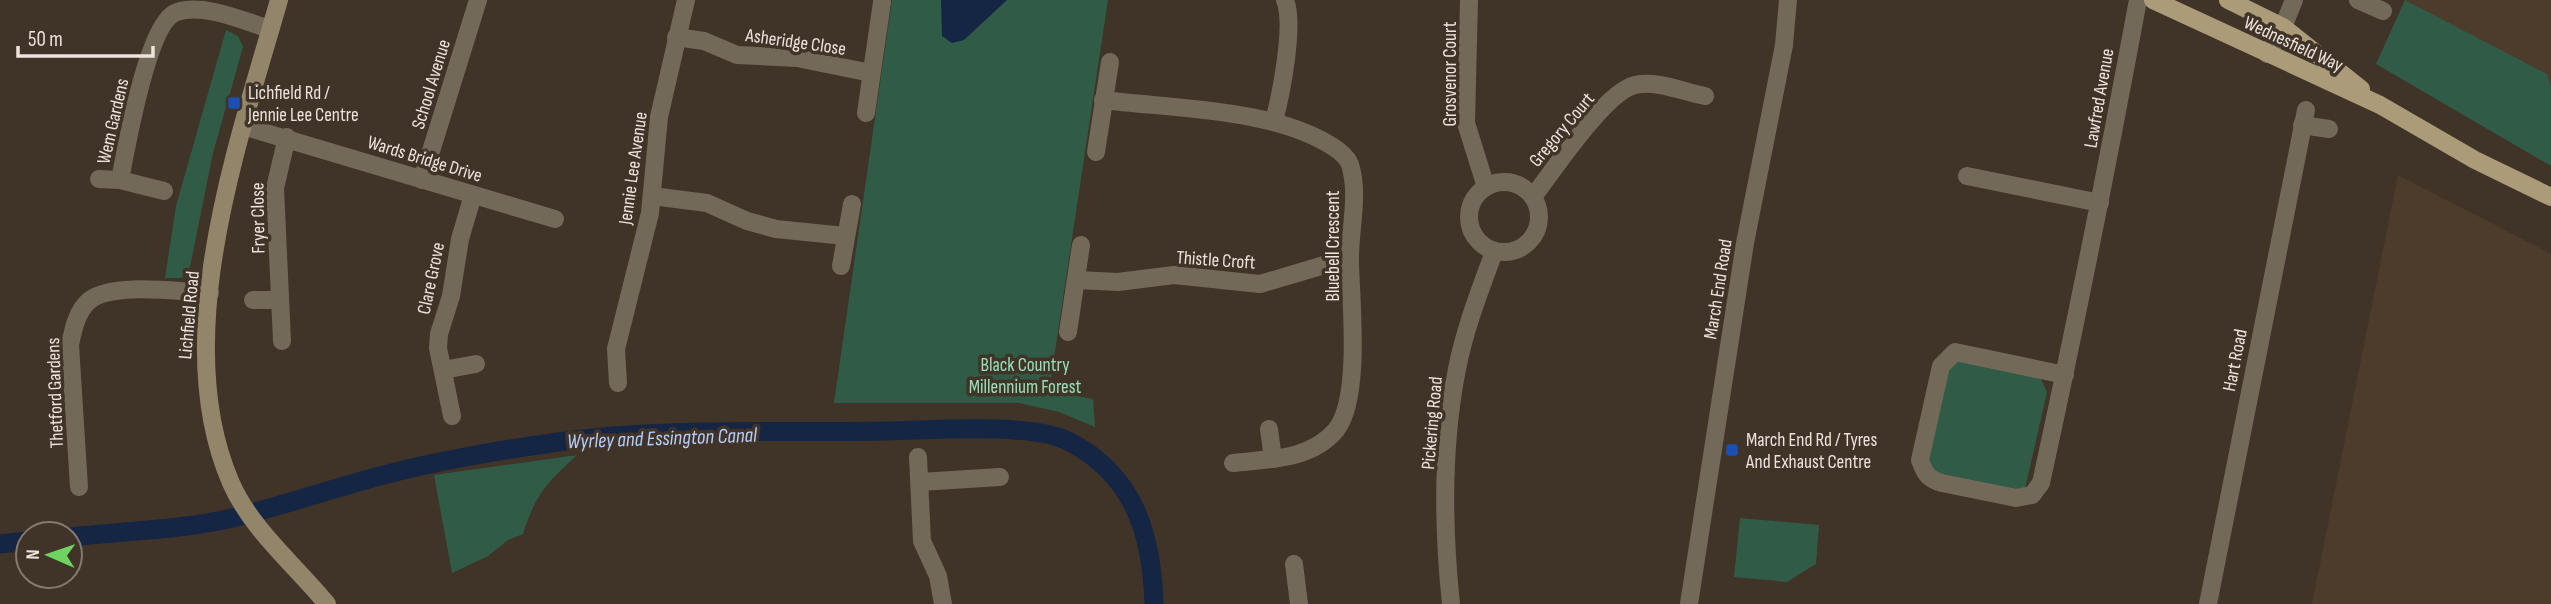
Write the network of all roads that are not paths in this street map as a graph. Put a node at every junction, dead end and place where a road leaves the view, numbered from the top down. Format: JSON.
{"nodes":[{"id":1,"x":279,"y":0,"type":"edge"},
{"id":2,"x":478,"y":0,"type":"edge"},
{"id":3,"x":686,"y":0,"type":"edge"},
{"id":4,"x":1284,"y":0,"type":"edge"},
{"id":5,"x":1469,"y":0,"type":"edge"},
{"id":6,"x":1783,"y":0,"type":"edge"},
{"id":7,"x":1788,"y":0,"type":"edge"},
{"id":8,"x":1794,"y":0,"type":"edge"},
{"id":9,"x":2138,"y":0,"type":"edge"},
{"id":10,"x":2153,"y":0,"type":"edge"},
{"id":11,"x":2228,"y":0,"type":"edge"},
{"id":12,"x":2294,"y":0,"type":"edge"},
{"id":13,"x":2357,"y":0,"type":"edge"},
{"id":14,"x":882,"y":2,"type":"dead end"},
{"id":15,"x":2383,"y":11,"type":"dead end"},
{"id":16,"x":1786,"y":20,"type":"junction"},
{"id":17,"x":2283,"y":27,"type":"junction"},
{"id":18,"x":270,"y":29,"type":"junction"},
{"id":19,"x":676,"y":37,"type":"junction"},
{"id":20,"x":2267,"y":54,"type":"junction"},
{"id":21,"x":1110,"y":62,"type":"dead end"},
{"id":22,"x":870,"y":73,"type":"junction"},
{"id":23,"x":1705,"y":96,"type":"dead end"},
{"id":24,"x":1104,"y":100,"type":"junction"},
{"id":25,"x":2380,"y":105,"type":"junction"},
{"id":26,"x":866,"y":113,"type":"dead end"},
{"id":27,"x":1274,"y":121,"type":"junction"},
{"id":28,"x":243,"y":126,"type":"junction"},
{"id":29,"x":2329,"y":129,"type":"dead end"},
{"id":30,"x":287,"y":137,"type":"junction"},
{"id":31,"x":1096,"y":152,"type":"dead end"},
{"id":32,"x":1967,"y":176,"type":"dead end"},
{"id":33,"x":99,"y":179,"type":"dead end"},
{"id":34,"x":120,"y":180,"type":"junction"},
{"id":35,"x":422,"y":180,"type":"junction"},
{"id":36,"x":1486,"y":187,"type":"junction"},
{"id":37,"x":164,"y":191,"type":"dead end"},
{"id":38,"x":473,"y":195,"type":"junction"},
{"id":39,"x":652,"y":195,"type":"junction"},
{"id":40,"x":1533,"y":197,"type":"junction"},
{"id":41,"x":2551,"y":197,"type":"edge"},
{"id":42,"x":2100,"y":203,"type":"junction"},
{"id":43,"x":852,"y":204,"type":"dead end"},
{"id":44,"x":555,"y":219,"type":"dead end"},
{"id":45,"x":845,"y":236,"type":"junction"},
{"id":46,"x":1081,"y":245,"type":"dead end"},
{"id":47,"x":1494,"y":252,"type":"junction"},
{"id":48,"x":1350,"y":262,"type":"junction"},
{"id":49,"x":841,"y":266,"type":"dead end"},
{"id":50,"x":1077,"y":280,"type":"junction"},
{"id":51,"x":210,"y":293,"type":"junction"},
{"id":52,"x":253,"y":300,"type":"dead end"},
{"id":53,"x":280,"y":300,"type":"junction"},
{"id":54,"x":1068,"y":332,"type":"dead end"},
{"id":55,"x":282,"y":341,"type":"dead end"},
{"id":56,"x":476,"y":364,"type":"dead end"},
{"id":57,"x":443,"y":370,"type":"junction"},
{"id":58,"x":2065,"y":374,"type":"junction"},
{"id":59,"x":618,"y":383,"type":"dead end"},
{"id":60,"x":452,"y":416,"type":"dead end"},
{"id":61,"x":1269,"y":429,"type":"dead end"},
{"id":62,"x":918,"y":457,"type":"dead end"},
{"id":63,"x":1273,"y":459,"type":"junction"},
{"id":64,"x":1233,"y":463,"type":"dead end"},
{"id":65,"x":1000,"y":477,"type":"dead end"},
{"id":66,"x":920,"y":482,"type":"junction"},
{"id":67,"x":79,"y":487,"type":"dead end"},
{"id":68,"x":1294,"y":564,"type":"dead end"},
{"id":69,"x":1696,"y":566,"type":"junction"},
{"id":70,"x":327,"y":604,"type":"edge"},
{"id":71,"x":943,"y":604,"type":"edge"},
{"id":72,"x":1299,"y":604,"type":"edge"},
{"id":73,"x":1451,"y":604,"type":"edge"},
{"id":74,"x":1689,"y":604,"type":"edge"},
{"id":75,"x":1700,"y":604,"type":"edge"},
{"id":76,"x":2208,"y":604,"type":"edge"}],
"edges":[{"from":1,"to":18,"type":"main road","name":"Lichfield Road"},
{"from":2,"to":35,"type":"street","name":"School Avenue"},
{"from":3,"to":19,"type":"street","name":"Jennie Lee Avenue"},
{"from":4,"to":27,"type":"street"},
{"from":5,"to":36,"type":"street","name":"Grosvenor Court"},
{"from":6,"to":16,"type":"street","name":"March End Road"},
{"from":7,"to":16,"type":"street","name":"March End Road"},
{"from":8,"to":16,"type":"street"},
{"from":9,"to":42,"type":"street","name":"Lawfred Avenue"},
{"from":10,"to":20,"type":"main road","name":"Wednesfield Way"},
{"from":11,"to":17,"type":"main road","name":"Wednesfield Way"},
{"from":12,"to":17,"type":"street"},
{"from":13,"to":15,"type":"street"},
{"from":14,"to":22,"type":"street","name":"Asheridge Close"},
{"from":16,"to":69,"type":"street","name":"March End Road"},
{"from":17,"to":20,"type":"street"},
{"from":17,"to":25,"type":"main road","name":"Wednesfield Way"},
{"from":18,"to":28,"type":"main road","name":"Lichfield Road"},
{"from":18,"to":34,"type":"street","name":"Wem Gardens"},
{"from":19,"to":22,"type":"street","name":"Asheridge Close"},
{"from":19,"to":39,"type":"street","name":"Jennie Lee Avenue"},
{"from":20,"to":25,"type":"main road","name":"Wednesfield Way"},
{"from":21,"to":24,"type":"street"},
{"from":22,"to":26,"type":"street","name":"Asheridge Close"},
{"from":23,"to":40,"type":"street","name":"Gregory Court"},
{"from":24,"to":27,"type":"street","name":"Bluebell Crescent"},
{"from":24,"to":31,"type":"street"},
{"from":25,"to":41,"type":"main road","name":"Wednesfield Way"},
{"from":27,"to":48,"type":"street","name":"Bluebell Crescent"},
{"from":28,"to":30,"type":"street","name":"Wards Bridge Drive"},
{"from":28,"to":51,"type":"main road","name":"Lichfield Road"},
{"from":29,"to":76,"type":"street","name":"Hart Road"},
{"from":30,"to":35,"type":"street","name":"Wards Bridge Drive"},
{"from":30,"to":53,"type":"street","name":"Fryer Close"},
{"from":32,"to":42,"type":"street"},
{"from":33,"to":34,"type":"street","name":"Wem Gardens"},
{"from":34,"to":37,"type":"street","name":"Wem Gardens"},
{"from":35,"to":38,"type":"street","name":"Wards Bridge Drive"},
{"from":36,"to":40,"type":"street"},
{"from":36,"to":47,"type":"street"},
{"from":38,"to":44,"type":"street","name":"Wards Bridge Drive"},
{"from":38,"to":57,"type":"street","name":"Clare Grove"},
{"from":39,"to":45,"type":"street"},
{"from":39,"to":59,"type":"street","name":"Jennie Lee Avenue"},
{"from":40,"to":47,"type":"street"},
{"from":42,"to":58,"type":"street","name":"Lawfred Avenue"},
{"from":43,"to":45,"type":"street"},
{"from":45,"to":49,"type":"street"},
{"from":46,"to":50,"type":"street"},
{"from":47,"to":73,"type":"street","name":"Pickering Road"},
{"from":48,"to":50,"type":"street","name":"Thistle Croft"},
{"from":48,"to":63,"type":"street","name":"Bluebell Crescent"},
{"from":50,"to":54,"type":"street"},
{"from":51,"to":67,"type":"street","name":"Thetford Gardens"},
{"from":51,"to":70,"type":"main road","name":"Lichfield Road"},
{"from":52,"to":53,"type":"street"},
{"from":53,"to":55,"type":"street","name":"Fryer Close"},
{"from":56,"to":57,"type":"street"},
{"from":57,"to":60,"type":"street","name":"Clare Grove"},
{"from":58,"to":58,"type":"street","name":"Lawfred Avenue"},
{"from":61,"to":63,"type":"street"},
{"from":62,"to":66,"type":"street"},
{"from":63,"to":64,"type":"street","name":"Bluebell Crescent"},
{"from":65,"to":66,"type":"street"},
{"from":66,"to":71,"type":"street"},
{"from":68,"to":72,"type":"street"},
{"from":69,"to":74,"type":"street","name":"March End Road"},
{"from":69,"to":75,"type":"street","name":"March End Road"}]}
